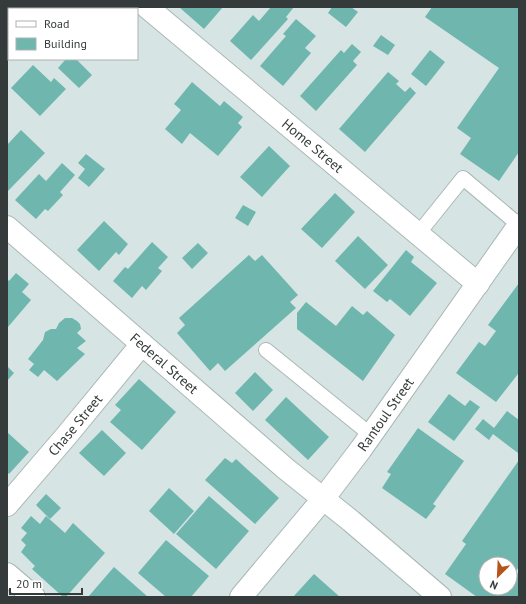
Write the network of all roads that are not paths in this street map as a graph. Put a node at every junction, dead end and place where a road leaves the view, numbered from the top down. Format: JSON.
{"nodes":[{"id":1,"x":147,"y":7,"type":"edge"},
{"id":2,"x":519,"y":225,"type":"edge"},
{"id":3,"x":7,"y":227,"type":"edge"},
{"id":4,"x":418,"y":234,"type":"junction"},
{"id":5,"x":478,"y":284,"type":"junction"},
{"id":6,"x":142,"y":344,"type":"junction"},
{"id":7,"x":266,"y":350,"type":"dead end"},
{"id":8,"x":371,"y":435,"type":"junction"},
{"id":9,"x":323,"y":499,"type":"junction"},
{"id":10,"x":7,"y":505,"type":"edge"},
{"id":11,"x":7,"y":574,"type":"edge"},
{"id":12,"x":34,"y":597,"type":"edge"},
{"id":13,"x":242,"y":597,"type":"edge"},
{"id":14,"x":440,"y":597,"type":"edge"}],
"edges":[{"from":1,"to":4,"type":"main road","name":"Home Street"},
{"from":2,"to":4,"type":"lane"},
{"from":2,"to":5,"type":"main road","name":"Rantoul Street"},
{"from":3,"to":6,"type":"main road","name":"Federal Street"},
{"from":4,"to":5,"type":"main road","name":"Home Street"},
{"from":5,"to":8,"type":"main road","name":"Rantoul Street"},
{"from":6,"to":9,"type":"main road","name":"Federal Street"},
{"from":6,"to":10,"type":"main road","name":"Chase Street"},
{"from":7,"to":8,"type":"lane"},
{"from":8,"to":9,"type":"main road","name":"Rantoul Street"},
{"from":9,"to":13,"type":"main road","name":"Rantoul Street"},
{"from":9,"to":14,"type":"main road","name":"Federal Street"},
{"from":11,"to":12,"type":"main road"}]}
